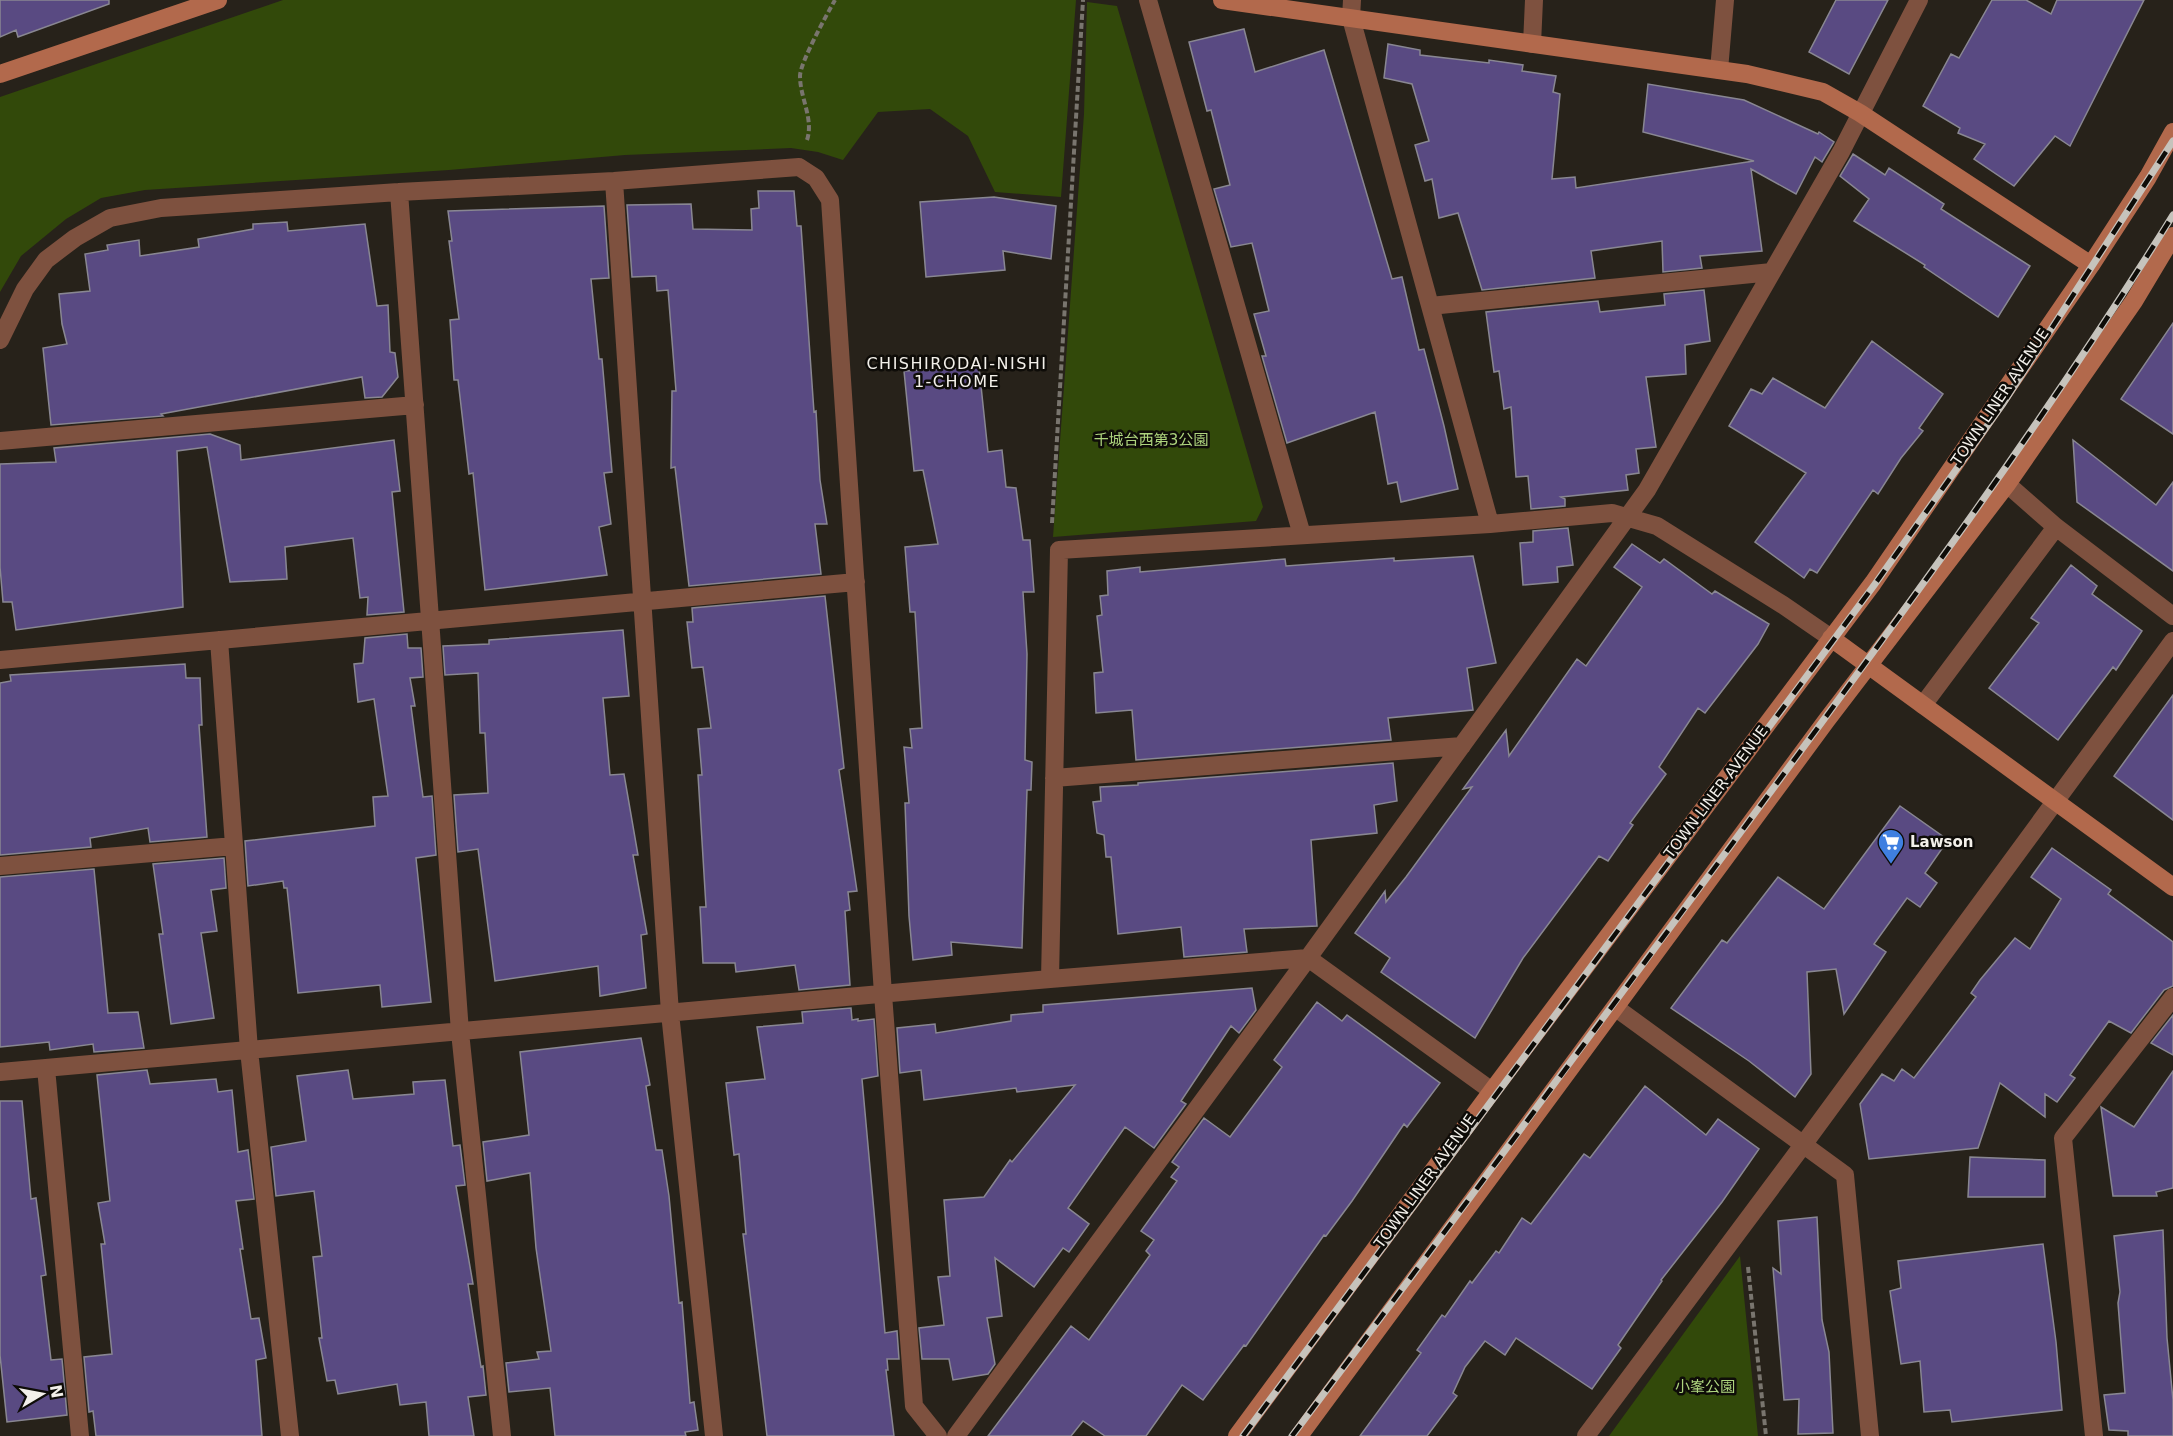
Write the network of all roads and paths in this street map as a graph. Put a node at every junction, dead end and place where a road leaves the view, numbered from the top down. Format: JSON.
{"nodes":[{"id":1,"x":218,"y":0,"type":"edge"},
{"id":2,"x":835,"y":0,"type":"edge"},
{"id":3,"x":1083,"y":0,"type":"edge"},
{"id":4,"x":1148,"y":0,"type":"edge"},
{"id":5,"x":1222,"y":0,"type":"edge"},
{"id":6,"x":1534,"y":0,"type":"edge"},
{"id":7,"x":1725,"y":0,"type":"edge"},
{"id":8,"x":1919,"y":0,"type":"edge"},
{"id":9,"x":1351,"y":9,"type":"edge"},
{"id":10,"x":1532,"y":44,"type":"junction"},
{"id":11,"x":1719,"y":70,"type":"junction"},
{"id":12,"x":0,"y":74,"type":"edge"},
{"id":13,"x":1860,"y":112,"type":"junction"},
{"id":14,"x":2173,"y":132,"type":"edge"},
{"id":15,"x":799,"y":167,"type":"junction"},
{"id":16,"x":614,"y":181,"type":"junction"},
{"id":17,"x":399,"y":192,"type":"junction"},
{"id":18,"x":2173,"y":236,"type":"edge"},
{"id":19,"x":2091,"y":265,"type":"junction"},
{"id":20,"x":1772,"y":272,"type":"junction"},
{"id":21,"x":1430,"y":306,"type":"junction"},
{"id":22,"x":0,"y":340,"type":"edge"},
{"id":23,"x":415,"y":405,"type":"junction"},
{"id":24,"x":0,"y":441,"type":"edge"},
{"id":25,"x":2007,"y":484,"type":"junction"},
{"id":26,"x":1627,"y":517,"type":"junction"},
{"id":27,"x":1490,"y":524,"type":"junction"},
{"id":28,"x":2056,"y":527,"type":"junction"},
{"id":29,"x":1302,"y":535,"type":"junction"},
{"id":30,"x":1059,"y":550,"type":"junction"},
{"id":31,"x":856,"y":582,"type":"junction"},
{"id":32,"x":642,"y":602,"type":"junction"},
{"id":33,"x":2173,"y":616,"type":"edge"},
{"id":34,"x":430,"y":621,"type":"junction"},
{"id":35,"x":1831,"y":638,"type":"junction"},
{"id":36,"x":219,"y":640,"type":"junction"},
{"id":37,"x":2173,"y":641,"type":"edge"},
{"id":38,"x":0,"y":660,"type":"edge"},
{"id":39,"x":1868,"y":665,"type":"junction"},
{"id":40,"x":1923,"y":705,"type":"junction"},
{"id":41,"x":1461,"y":746,"type":"junction"},
{"id":42,"x":1054,"y":778,"type":"junction"},
{"id":43,"x":2056,"y":801,"type":"junction"},
{"id":44,"x":234,"y":846,"type":"junction"},
{"id":45,"x":0,"y":866,"type":"edge"},
{"id":46,"x":2173,"y":887,"type":"edge"},
{"id":47,"x":1308,"y":958,"type":"junction"},
{"id":48,"x":1050,"y":979,"type":"junction"},
{"id":49,"x":883,"y":994,"type":"junction"},
{"id":50,"x":2173,"y":996,"type":"edge"},
{"id":51,"x":1616,"y":1008,"type":"junction"},
{"id":52,"x":670,"y":1013,"type":"junction"},
{"id":53,"x":460,"y":1032,"type":"junction"},
{"id":54,"x":249,"y":1050,"type":"junction"},
{"id":55,"x":46,"y":1068,"type":"junction"},
{"id":56,"x":0,"y":1072,"type":"edge"},
{"id":57,"x":1491,"y":1091,"type":"junction"},
{"id":58,"x":1803,"y":1145,"type":"junction"},
{"id":59,"x":1743,"y":1224,"type":"junction"},
{"id":60,"x":80,"y":1436,"type":"edge"},
{"id":61,"x":290,"y":1436,"type":"edge"},
{"id":62,"x":502,"y":1436,"type":"edge"},
{"id":63,"x":714,"y":1436,"type":"edge"},
{"id":64,"x":938,"y":1436,"type":"edge"},
{"id":65,"x":956,"y":1436,"type":"edge"},
{"id":66,"x":1237,"y":1436,"type":"edge"},
{"id":67,"x":1299,"y":1436,"type":"edge"},
{"id":68,"x":1586,"y":1436,"type":"edge"},
{"id":69,"x":1766,"y":1436,"type":"edge"},
{"id":70,"x":1870,"y":1436,"type":"edge"},
{"id":71,"x":2094,"y":1436,"type":"edge"}],
"edges":[{"from":1,"to":12,"type":"street"},
{"from":2,"to":15,"type":"path"},
{"from":3,"to":30,"type":"path"},
{"from":4,"to":29,"type":"street"},
{"from":5,"to":9,"type":"street"},
{"from":6,"to":10,"type":"street"},
{"from":7,"to":11,"type":"street"},
{"from":8,"to":13,"type":"street"},
{"from":9,"to":10,"type":"street"},
{"from":9,"to":21,"type":"street"},
{"from":10,"to":11,"type":"street"},
{"from":11,"to":13,"type":"street"},
{"from":13,"to":19,"type":"street"},
{"from":13,"to":20,"type":"street"},
{"from":14,"to":19,"type":"street","name":"TOWN LINER AVENUE"},
{"from":15,"to":16,"type":"street"},
{"from":15,"to":31,"type":"street"},
{"from":16,"to":17,"type":"street"},
{"from":16,"to":32,"type":"street"},
{"from":17,"to":22,"type":"street"},
{"from":17,"to":23,"type":"street"},
{"from":18,"to":25,"type":"street"},
{"from":19,"to":35,"type":"street","name":"TOWN LINER AVENUE"},
{"from":20,"to":21,"type":"street"},
{"from":20,"to":26,"type":"street"},
{"from":21,"to":27,"type":"street"},
{"from":23,"to":24,"type":"street"},
{"from":23,"to":34,"type":"street"},
{"from":25,"to":28,"type":"street"},
{"from":25,"to":39,"type":"street"},
{"from":26,"to":27,"type":"street"},
{"from":26,"to":35,"type":"street"},
{"from":26,"to":41,"type":"street"},
{"from":27,"to":29,"type":"street"},
{"from":28,"to":33,"type":"street"},
{"from":28,"to":40,"type":"street"},
{"from":29,"to":30,"type":"street"},
{"from":30,"to":42,"type":"street"},
{"from":31,"to":32,"type":"street"},
{"from":31,"to":49,"type":"street"},
{"from":32,"to":34,"type":"street"},
{"from":32,"to":52,"type":"street"},
{"from":34,"to":36,"type":"street"},
{"from":34,"to":53,"type":"street"},
{"from":35,"to":39,"type":"street"},
{"from":35,"to":57,"type":"street","name":"TOWN LINER AVENUE"},
{"from":36,"to":38,"type":"street"},
{"from":36,"to":44,"type":"street"},
{"from":37,"to":43,"type":"street"},
{"from":39,"to":40,"type":"street"},
{"from":39,"to":51,"type":"street"},
{"from":40,"to":43,"type":"street"},
{"from":41,"to":42,"type":"street"},
{"from":41,"to":47,"type":"street"},
{"from":42,"to":48,"type":"street"},
{"from":43,"to":46,"type":"street"},
{"from":43,"to":58,"type":"street"},
{"from":44,"to":45,"type":"street"},
{"from":44,"to":54,"type":"street"},
{"from":47,"to":48,"type":"street"},
{"from":47,"to":57,"type":"street"},
{"from":47,"to":65,"type":"street"},
{"from":48,"to":49,"type":"street"},
{"from":49,"to":52,"type":"street"},
{"from":49,"to":64,"type":"street"},
{"from":50,"to":71,"type":"street"},
{"from":51,"to":58,"type":"street"},
{"from":51,"to":67,"type":"street"},
{"from":52,"to":53,"type":"street"},
{"from":52,"to":63,"type":"street"},
{"from":53,"to":54,"type":"street"},
{"from":53,"to":62,"type":"street"},
{"from":54,"to":55,"type":"street"},
{"from":54,"to":61,"type":"street"},
{"from":55,"to":56,"type":"street"},
{"from":55,"to":60,"type":"street"},
{"from":57,"to":66,"type":"street","name":"TOWN LINER AVENUE"},
{"from":58,"to":59,"type":"street"},
{"from":58,"to":70,"type":"street"},
{"from":59,"to":68,"type":"street"},
{"from":59,"to":69,"type":"path"}]}
